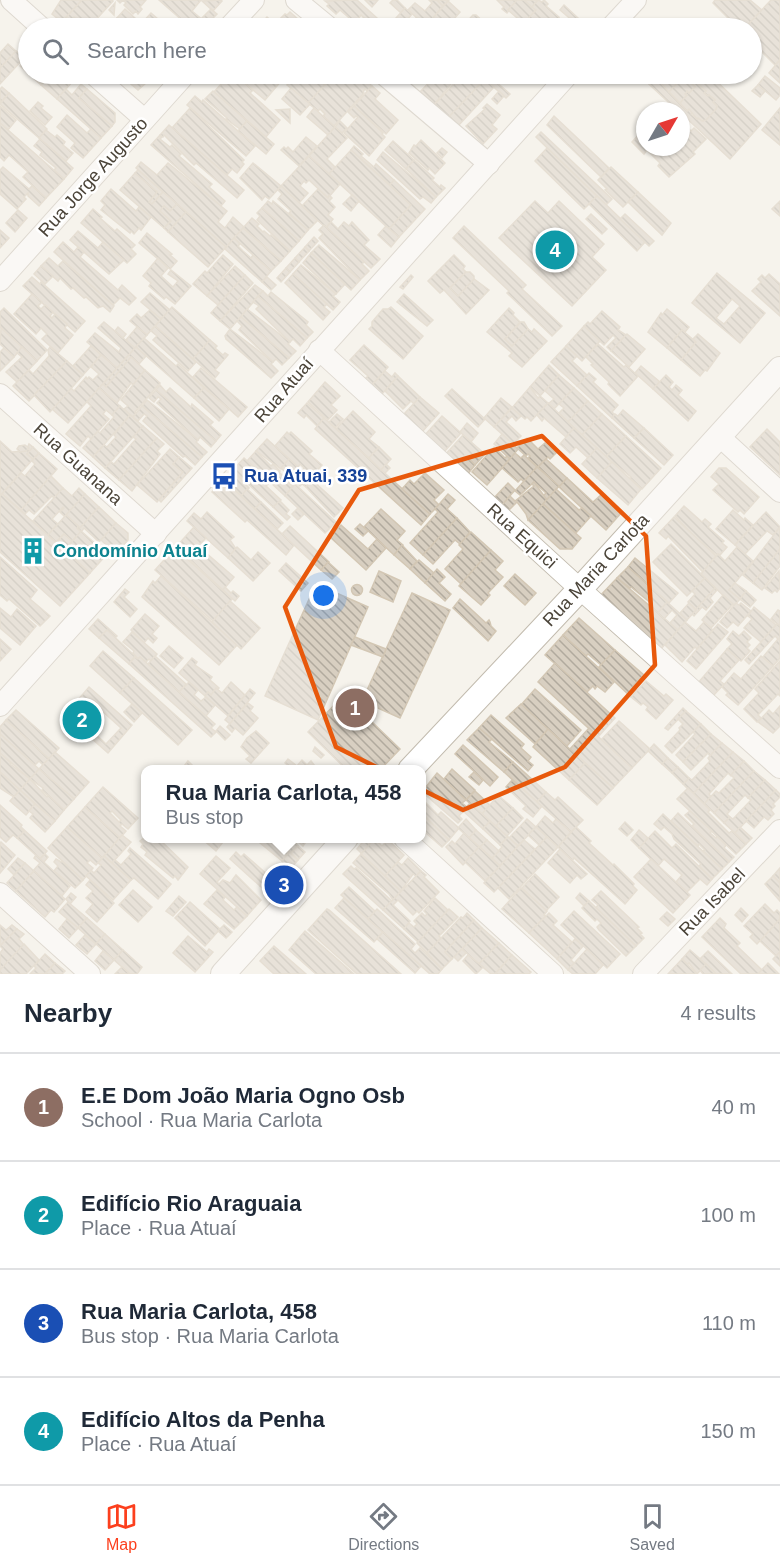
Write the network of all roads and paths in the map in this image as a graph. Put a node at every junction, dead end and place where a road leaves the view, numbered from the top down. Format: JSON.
{"nodes":[{"id":1,"x":11,"y":0,"type":"edge"},
{"id":2,"x":254,"y":0,"type":"edge"},
{"id":3,"x":296,"y":0,"type":"edge"},
{"id":4,"x":636,"y":0,"type":"edge"},
{"id":5,"x":31,"y":18,"type":"edge"},
{"id":6,"x":237,"y":18,"type":"edge"},
{"id":7,"x":318,"y":18,"type":"edge"},
{"id":8,"x":619,"y":18,"type":"edge"},
{"id":9,"x":104,"y":84,"type":"edge"},
{"id":10,"x":177,"y":84,"type":"edge"},
{"id":11,"x":395,"y":84,"type":"edge"},
{"id":12,"x":560,"y":84,"type":"edge"},
{"id":13,"x":144,"y":119,"type":"junction"},
{"id":14,"x":489,"y":164,"type":"junction"},
{"id":15,"x":0,"y":281,"type":"edge"},
{"id":16,"x":319,"y":350,"type":"junction"},
{"id":17,"x":780,"y":369,"type":"edge"},
{"id":18,"x":0,"y":394,"type":"edge"},
{"id":19,"x":719,"y":436,"type":"junction"},
{"id":20,"x":780,"y":492,"type":"edge"},
{"id":21,"x":156,"y":534,"type":"junction"},
{"id":22,"x":580,"y":589,"type":"junction"},
{"id":23,"x":0,"y":706,"type":"edge"},
{"id":24,"x":415,"y":765,"type":"edge"},
{"id":25,"x":780,"y":768,"type":"edge"},
{"id":26,"x":780,"y":830,"type":"edge"},
{"id":27,"x":341,"y":843,"type":"edge"},
{"id":28,"x":409,"y":843,"type":"edge"},
{"id":29,"x":0,"y":894,"type":"edge"},
{"id":30,"x":90,"y":974,"type":"edge"},
{"id":31,"x":223,"y":974,"type":"edge"},
{"id":32,"x":553,"y":974,"type":"edge"},
{"id":33,"x":643,"y":974,"type":"edge"}],
"edges":[{"from":1,"to":5,"type":"street"},
{"from":2,"to":6,"type":"street"},
{"from":3,"to":7,"type":"street"},
{"from":4,"to":8,"type":"street"},
{"from":9,"to":13,"type":"street"},
{"from":10,"to":13,"type":"street","name":"Rua Jorge Augusto"},
{"from":11,"to":14,"type":"street"},
{"from":12,"to":14,"type":"street","name":"Rua Atuaí"},
{"from":13,"to":15,"type":"street","name":"Rua Jorge Augusto"},
{"from":14,"to":16,"type":"street","name":"Rua Atuaí"},
{"from":16,"to":21,"type":"street","name":"Rua Atuaí"},
{"from":16,"to":22,"type":"street","name":"Rua Equici"},
{"from":17,"to":19,"type":"street","name":"Rua Maria Carlota"},
{"from":18,"to":21,"type":"street","name":"Rua Guanana"},
{"from":19,"to":20,"type":"street"},
{"from":19,"to":22,"type":"street","name":"Rua Maria Carlota"},
{"from":21,"to":23,"type":"street","name":"Rua Atuaí"},
{"from":22,"to":24,"type":"street","name":"Rua Maria Carlota"},
{"from":22,"to":25,"type":"street","name":"Rua Equici"},
{"from":26,"to":33,"type":"street","name":"Rua Isabel"},
{"from":27,"to":31,"type":"street"},
{"from":28,"to":32,"type":"street"},
{"from":29,"to":30,"type":"street"}]}
